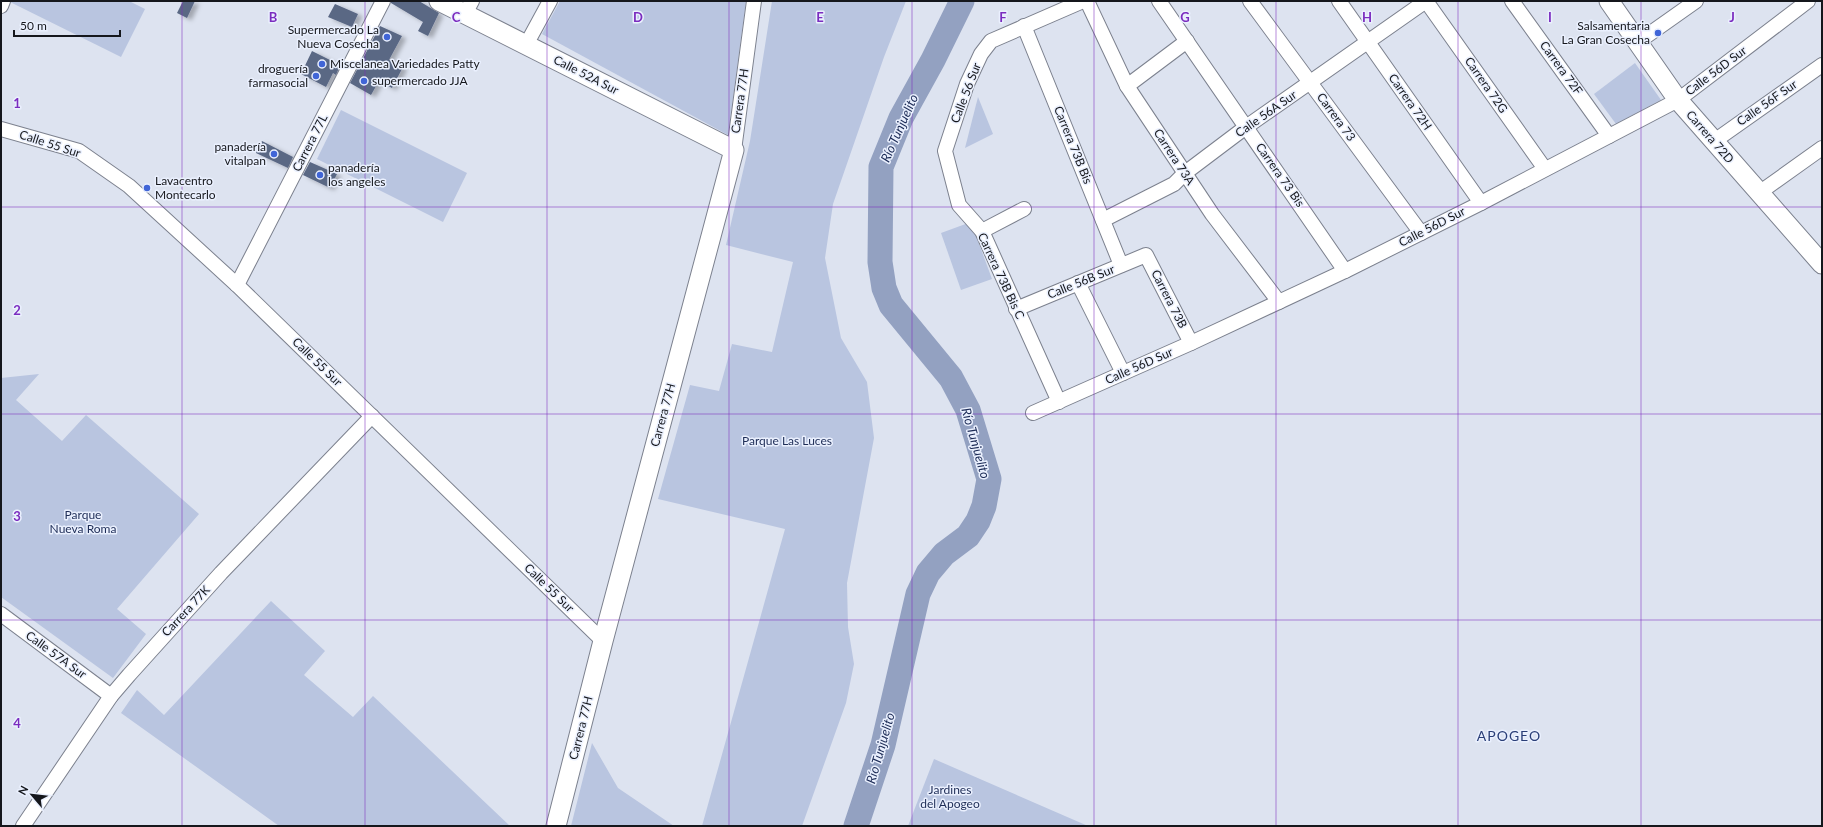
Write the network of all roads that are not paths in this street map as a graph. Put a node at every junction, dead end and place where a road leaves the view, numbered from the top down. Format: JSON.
{"nodes":[{"id":1,"x":4,"y":1,"type":"edge"},
{"id":2,"x":383,"y":1,"type":"edge"},
{"id":3,"x":439,"y":1,"type":"edge"},
{"id":4,"x":550,"y":1,"type":"edge"},
{"id":5,"x":754,"y":1,"type":"edge"},
{"id":6,"x":1083,"y":1,"type":"edge"},
{"id":7,"x":1087,"y":1,"type":"edge"},
{"id":8,"x":1159,"y":1,"type":"edge"},
{"id":9,"x":1250,"y":1,"type":"edge"},
{"id":10,"x":1339,"y":1,"type":"edge"},
{"id":11,"x":1426,"y":1,"type":"edge"},
{"id":12,"x":1512,"y":1,"type":"edge"},
{"id":13,"x":1609,"y":1,"type":"edge"},
{"id":14,"x":1696,"y":1,"type":"edge"},
{"id":15,"x":1808,"y":1,"type":"edge"},
{"id":16,"x":1,"y":6,"type":"edge"},
{"id":17,"x":469,"y":8,"type":"edge"},
{"id":18,"x":1024,"y":26,"type":"junction"},
{"id":19,"x":1187,"y":41,"type":"junction"},
{"id":20,"x":1368,"y":42,"type":"junction"},
{"id":21,"x":1638,"y":42,"type":"junction"},
{"id":22,"x":526,"y":45,"type":"junction"},
{"id":23,"x":1822,"y":65,"type":"edge"},
{"id":24,"x":1310,"y":82,"type":"junction"},
{"id":25,"x":1127,"y":86,"type":"junction"},
{"id":26,"x":1678,"y":100,"type":"junction"},
{"id":27,"x":1246,"y":127,"type":"junction"},
{"id":28,"x":1,"y":129,"type":"edge"},
{"id":29,"x":1609,"y":136,"type":"junction"},
{"id":30,"x":1713,"y":142,"type":"junction"},
{"id":31,"x":1822,"y":148,"type":"edge"},
{"id":32,"x":734,"y":150,"type":"junction"},
{"id":33,"x":946,"y":151,"type":"joint"},
{"id":34,"x":1545,"y":169,"type":"junction"},
{"id":35,"x":1184,"y":174,"type":"junction"},
{"id":36,"x":1759,"y":193,"type":"junction"},
{"id":37,"x":1481,"y":202,"type":"junction"},
{"id":38,"x":1024,"y":209,"type":"dead end"},
{"id":39,"x":1103,"y":220,"type":"junction"},
{"id":40,"x":982,"y":231,"type":"junction"},
{"id":41,"x":1421,"y":233,"type":"junction"},
{"id":42,"x":1146,"y":255,"type":"joint"},
{"id":43,"x":1822,"y":264,"type":"edge"},
{"id":44,"x":1121,"y":265,"type":"junction"},
{"id":45,"x":1345,"y":271,"type":"junction"},
{"id":46,"x":1078,"y":283,"type":"junction"},
{"id":47,"x":237,"y":285,"type":"junction"},
{"id":48,"x":1279,"y":302,"type":"junction"},
{"id":49,"x":1016,"y":309,"type":"junction"},
{"id":50,"x":1191,"y":343,"type":"junction"},
{"id":51,"x":1124,"y":373,"type":"junction"},
{"id":52,"x":1059,"y":402,"type":"junction"},
{"id":53,"x":1033,"y":414,"type":"dead end"},
{"id":54,"x":372,"y":416,"type":"junction"},
{"id":55,"x":1,"y":614,"type":"edge"},
{"id":56,"x":603,"y":641,"type":"junction"},
{"id":57,"x":111,"y":696,"type":"junction"},
{"id":58,"x":24,"y":826,"type":"edge"},
{"id":59,"x":556,"y":826,"type":"edge"}],
"edges":[{"from":1,"to":16,"type":"street"},
{"from":2,"to":47,"type":"street","name":"Carrera 77L"},
{"from":3,"to":17,"type":"street","name":"Calle 52A Sur"},
{"from":4,"to":22,"type":"street"},
{"from":5,"to":32,"type":"street","name":"Carrera 77H"},
{"from":6,"to":18,"type":"street","name":"Calle 56 Sur"},
{"from":7,"to":25,"type":"street","name":"Carrera 73A"},
{"from":8,"to":19,"type":"street","name":"Carrera 73 Bis"},
{"from":9,"to":24,"type":"street","name":"Carrera 73"},
{"from":10,"to":20,"type":"street","name":"Carrera 72H"},
{"from":11,"to":20,"type":"street","name":"Calle 56A Sur"},
{"from":11,"to":34,"type":"street","name":"Carrera 72G"},
{"from":12,"to":29,"type":"street","name":"Carrera 72F"},
{"from":13,"to":21,"type":"street","name":"Carrera 72D"},
{"from":14,"to":21,"type":"street"},
{"from":15,"to":26,"type":"street","name":"Calle 56D Sur"},
{"from":17,"to":22,"type":"street","name":"Calle 52A Sur"},
{"from":18,"to":33,"type":"street","name":"Calle 56 Sur"},
{"from":18,"to":39,"type":"street","name":"Carrera 73B Bis"},
{"from":19,"to":25,"type":"street"},
{"from":19,"to":27,"type":"street","name":"Carrera 73 Bis"},
{"from":20,"to":24,"type":"street","name":"Calle 56A Sur"},
{"from":20,"to":37,"type":"street","name":"Carrera 72H"},
{"from":21,"to":26,"type":"street","name":"Carrera 72D"},
{"from":22,"to":32,"type":"street","name":"Calle 52A Sur"},
{"from":23,"to":30,"type":"street","name":"Calle 56F Sur"},
{"from":24,"to":27,"type":"street","name":"Calle 56A Sur"},
{"from":24,"to":41,"type":"street","name":"Carrera 73"},
{"from":25,"to":35,"type":"street","name":"Carrera 73A"},
{"from":26,"to":29,"type":"street","name":"Calle 56D Sur"},
{"from":26,"to":30,"type":"street","name":"Carrera 72D"},
{"from":27,"to":35,"type":"street","name":"Calle 56A Sur"},
{"from":27,"to":45,"type":"street","name":"Carrera 73 Bis"},
{"from":28,"to":47,"type":"street","name":"Calle 55 Sur"},
{"from":29,"to":34,"type":"street","name":"Calle 56D Sur"},
{"from":30,"to":36,"type":"street","name":"Carrera 72D"},
{"from":31,"to":36,"type":"street"},
{"from":32,"to":56,"type":"street","name":"Carrera 77H"},
{"from":33,"to":40,"type":"street","name":"Carrera 73B Bis C"},
{"from":34,"to":37,"type":"street","name":"Calle 56D Sur"},
{"from":35,"to":39,"type":"street","name":"Calle 56A Sur"},
{"from":35,"to":48,"type":"street","name":"Carrera 73A"},
{"from":36,"to":43,"type":"street","name":"Carrera 72D"},
{"from":37,"to":41,"type":"street","name":"Calle 56D Sur"},
{"from":38,"to":40,"type":"street"},
{"from":39,"to":44,"type":"street","name":"Carrera 73B Bis"},
{"from":40,"to":49,"type":"street","name":"Carrera 73B Bis C"},
{"from":41,"to":45,"type":"street","name":"Calle 56D Sur"},
{"from":42,"to":44,"type":"street","name":"Calle 56B Sur"},
{"from":42,"to":50,"type":"street","name":"Carrera 73B"},
{"from":44,"to":46,"type":"street","name":"Calle 56B Sur"},
{"from":45,"to":48,"type":"street","name":"Calle 56D Sur"},
{"from":46,"to":49,"type":"street","name":"Calle 56B Sur"},
{"from":46,"to":51,"type":"street"},
{"from":47,"to":54,"type":"street","name":"Calle 55 Sur"},
{"from":48,"to":50,"type":"street","name":"Calle 56D Sur"},
{"from":49,"to":52,"type":"street","name":"Carrera 73B Bis C"},
{"from":50,"to":51,"type":"street","name":"Calle 56D Sur"},
{"from":51,"to":52,"type":"street","name":"Calle 56D Sur"},
{"from":52,"to":53,"type":"street","name":"Calle 56D Sur"},
{"from":54,"to":56,"type":"street","name":"Calle 55 Sur"},
{"from":54,"to":57,"type":"street","name":"Carrera 77K"},
{"from":55,"to":57,"type":"street","name":"Calle 57A Sur"},
{"from":56,"to":59,"type":"street","name":"Carrera 77H"},
{"from":57,"to":58,"type":"street","name":"Carrera 77K"}]}
